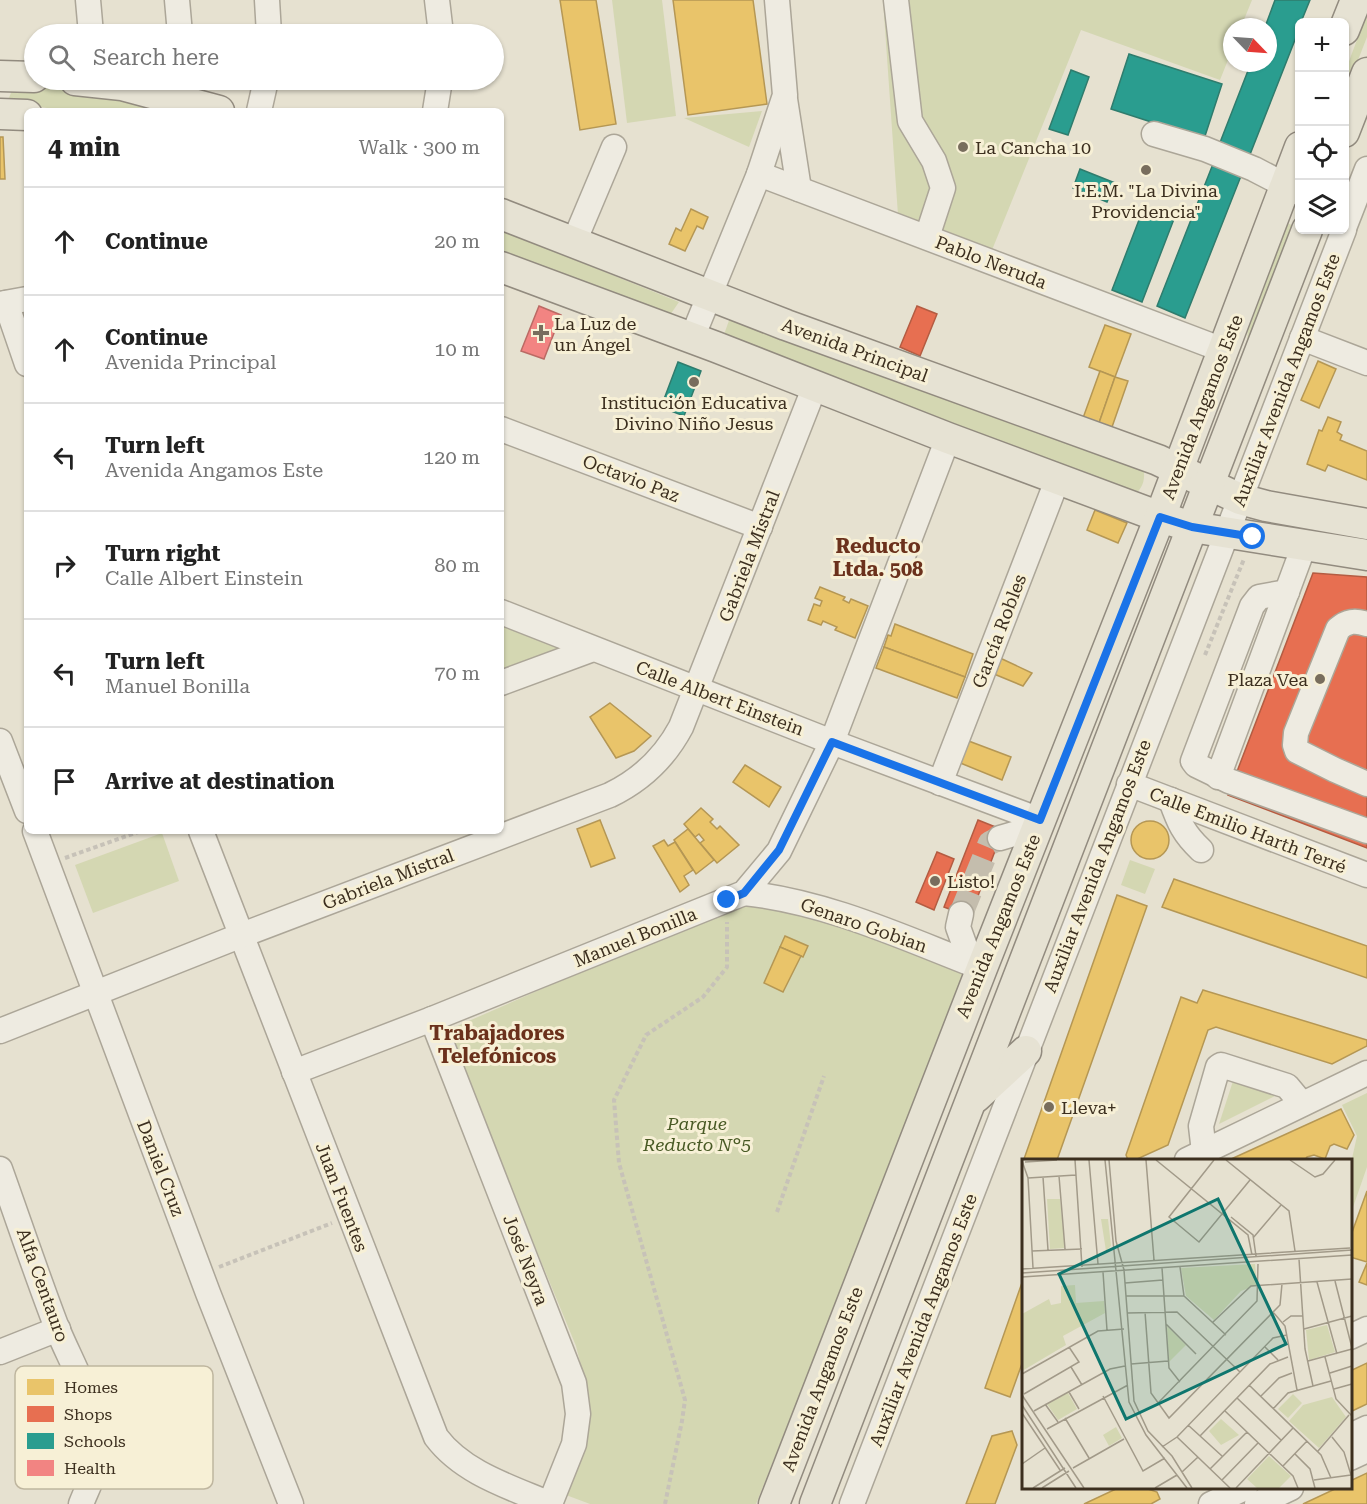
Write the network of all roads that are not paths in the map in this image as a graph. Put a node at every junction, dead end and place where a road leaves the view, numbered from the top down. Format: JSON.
{"nodes":[{"id":1,"x":88,"y":0,"type":"edge"},
{"id":2,"x":177,"y":0,"type":"edge"},
{"id":3,"x":267,"y":0,"type":"edge"},
{"id":4,"x":437,"y":0,"type":"edge"},
{"id":5,"x":777,"y":0,"type":"edge"},
{"id":6,"x":896,"y":0,"type":"edge"},
{"id":7,"x":1356,"y":0,"type":"edge"},
{"id":8,"x":1349,"y":18,"type":"edge"},
{"id":9,"x":90,"y":24,"type":"edge"},
{"id":10,"x":179,"y":24,"type":"edge"},
{"id":11,"x":268,"y":24,"type":"edge"},
{"id":12,"x":440,"y":24,"type":"edge"},
{"id":13,"x":1367,"y":73,"type":"edge"},
{"id":14,"x":0,"y":76,"type":"edge"},
{"id":15,"x":24,"y":77,"type":"edge"},
{"id":16,"x":264,"y":90,"type":"edge"},
{"id":17,"x":438,"y":90,"type":"edge"},
{"id":18,"x":185,"y":91,"type":"edge"},
{"id":19,"x":785,"y":95,"type":"junction"},
{"id":20,"x":214,"y":108,"type":"edge"},
{"id":21,"x":260,"y":108,"type":"edge"},
{"id":22,"x":435,"y":108,"type":"edge"},
{"id":23,"x":0,"y":114,"type":"edge"},
{"id":24,"x":24,"y":115,"type":"edge"},
{"id":25,"x":1346,"y":126,"type":"edge"},
{"id":26,"x":1154,"y":134,"type":"dead end"},
{"id":27,"x":614,"y":147,"type":"dead end"},
{"id":28,"x":1367,"y":168,"type":"edge"},
{"id":29,"x":1295,"y":171,"type":"edge"},
{"id":30,"x":759,"y":174,"type":"junction"},
{"id":31,"x":798,"y":189,"type":"junction"},
{"id":32,"x":1292,"y":189,"type":"edge"},
{"id":33,"x":504,"y":215,"type":"edge"},
{"id":34,"x":1350,"y":221,"type":"edge"},
{"id":35,"x":1305,"y":234,"type":"edge"},
{"id":36,"x":927,"y":237,"type":"junction"},
{"id":37,"x":574,"y":242,"type":"junction"},
{"id":38,"x":504,"y":268,"type":"edge"},
{"id":39,"x":708,"y":295,"type":"junction"},
{"id":40,"x":11,"y":302,"type":"edge"},
{"id":41,"x":692,"y":338,"type":"junction"},
{"id":42,"x":1302,"y":338,"type":"junction"},
{"id":43,"x":1223,"y":350,"type":"junction"},
{"id":44,"x":24,"y":352,"type":"edge"},
{"id":45,"x":1367,"y":363,"type":"edge"},
{"id":46,"x":815,"y":386,"type":"junction"},
{"id":47,"x":504,"y":430,"type":"edge"},
{"id":48,"x":948,"y":438,"type":"junction"},
{"id":49,"x":1178,"y":469,"type":"junction"},
{"id":50,"x":1058,"y":478,"type":"junction"},
{"id":51,"x":1209,"y":486,"type":"junction"},
{"id":52,"x":1240,"y":499,"type":"junction"},
{"id":53,"x":1313,"y":514,"type":"junction"},
{"id":54,"x":1160,"y":517,"type":"junction"},
{"id":55,"x":1367,"y":524,"type":"edge"},
{"id":56,"x":760,"y":527,"type":"junction"},
{"id":57,"x":1192,"y":527,"type":"junction"},
{"id":58,"x":1227,"y":533,"type":"junction"},
{"id":59,"x":1305,"y":543,"type":"junction"},
{"id":60,"x":1367,"y":555,"type":"edge"},
{"id":61,"x":504,"y":613,"type":"edge"},
{"id":62,"x":1367,"y":624,"type":"edge"},
{"id":63,"x":593,"y":649,"type":"junction"},
{"id":64,"x":504,"y":682,"type":"edge"},
{"id":65,"x":697,"y":688,"type":"junction"},
{"id":66,"x":0,"y":741,"type":"edge"},
{"id":67,"x":832,"y":742,"type":"junction"},
{"id":68,"x":940,"y":783,"type":"junction"},
{"id":69,"x":1129,"y":784,"type":"junction"},
{"id":70,"x":1367,"y":784,"type":"edge"},
{"id":71,"x":1172,"y":800,"type":"junction"},
{"id":72,"x":24,"y":803,"type":"edge"},
{"id":73,"x":1039,"y":824,"type":"junction"},
{"id":74,"x":1367,"y":831,"type":"edge"},
{"id":75,"x":36,"y":834,"type":"edge"},
{"id":76,"x":202,"y":834,"type":"edge"},
{"id":77,"x":1000,"y":838,"type":"tunnel mouth"},
{"id":78,"x":1201,"y":850,"type":"dead end"},
{"id":79,"x":1367,"y":875,"type":"edge"},
{"id":80,"x":736,"y":897,"type":"junction"},
{"id":81,"x":961,"y":914,"type":"tunnel mouth"},
{"id":82,"x":242,"y":934,"type":"junction"},
{"id":83,"x":976,"y":965,"type":"junction"},
{"id":84,"x":96,"y":993,"type":"junction"},
{"id":85,"x":432,"y":1019,"type":"junction"},
{"id":86,"x":0,"y":1031,"type":"edge"},
{"id":87,"x":1026,"y":1051,"type":"junction"},
{"id":88,"x":294,"y":1072,"type":"junction"},
{"id":89,"x":1367,"y":1073,"type":"edge"},
{"id":90,"x":970,"y":1104,"type":"junction"},
{"id":91,"x":1302,"y":1104,"type":"junction"},
{"id":92,"x":1195,"y":1156,"type":"edge"},
{"id":93,"x":3,"y":1185,"type":"edge"},
{"id":94,"x":58,"y":1329,"type":"junction"},
{"id":95,"x":1367,"y":1329,"type":"edge"},
{"id":96,"x":1352,"y":1336,"type":"edge"},
{"id":97,"x":0,"y":1352,"type":"edge"},
{"id":98,"x":74,"y":1366,"type":"edge"},
{"id":99,"x":1367,"y":1428,"type":"edge"},
{"id":100,"x":1352,"y":1435,"type":"edge"},
{"id":101,"x":1367,"y":1450,"type":"edge"},
{"id":102,"x":1352,"y":1457,"type":"edge"},
{"id":103,"x":87,"y":1489,"type":"edge"},
{"id":104,"x":1244,"y":1489,"type":"edge"},
{"id":105,"x":1247,"y":1489,"type":"edge"},
{"id":106,"x":1289,"y":1489,"type":"edge"},
{"id":107,"x":81,"y":1504,"type":"edge"},
{"id":108,"x":291,"y":1504,"type":"edge"},
{"id":109,"x":550,"y":1504,"type":"edge"},
{"id":110,"x":774,"y":1504,"type":"edge"},
{"id":111,"x":815,"y":1504,"type":"edge"},
{"id":112,"x":852,"y":1504,"type":"edge"},
{"id":113,"x":1210,"y":1504,"type":"edge"},
{"id":114,"x":1256,"y":1504,"type":"edge"}],
"edges":[{"from":1,"to":9,"type":"street"},
{"from":2,"to":10,"type":"street"},
{"from":3,"to":11,"type":"street"},
{"from":4,"to":12,"type":"street"},
{"from":5,"to":19,"type":"street"},
{"from":6,"to":36,"type":"street"},
{"from":7,"to":8,"type":"main road"},
{"from":13,"to":25,"type":"main road"},
{"from":14,"to":15,"type":"main road"},
{"from":16,"to":21,"type":"street"},
{"from":17,"to":22,"type":"street"},
{"from":18,"to":20,"type":"main road"},
{"from":19,"to":30,"type":"street"},
{"from":19,"to":31,"type":"street"},
{"from":23,"to":24,"type":"main road"},
{"from":26,"to":32,"type":"street"},
{"from":27,"to":37,"type":"street"},
{"from":28,"to":34,"type":"street","name":"Auxiliar Avenida Angamos Este"},
{"from":29,"to":32,"type":"main road","name":"Avenida Angamos Este"},
{"from":30,"to":31,"type":"street","name":"Pablo Neruda"},
{"from":30,"to":39,"type":"street"},
{"from":31,"to":36,"type":"street","name":"Pablo Neruda"},
{"from":32,"to":43,"type":"main road","name":"Avenida Angamos Este"},
{"from":33,"to":37,"type":"main road","name":"Avenida Principal"},
{"from":34,"to":42,"type":"street","name":"Auxiliar Avenida Angamos Este"},
{"from":35,"to":51,"type":"main road","name":"Avenida Angamos Este"},
{"from":36,"to":43,"type":"street","name":"Pablo Neruda"},
{"from":37,"to":39,"type":"main road","name":"Avenida Principal"},
{"from":38,"to":41,"type":"main road"},
{"from":39,"to":41,"type":"street"},
{"from":39,"to":49,"type":"main road","name":"Avenida Principal"},
{"from":40,"to":44,"type":"street"},
{"from":41,"to":46,"type":"main road"},
{"from":42,"to":45,"type":"street"},
{"from":42,"to":52,"type":"street","name":"Auxiliar Avenida Angamos Este"},
{"from":43,"to":49,"type":"main road","name":"Avenida Angamos Este"},
{"from":46,"to":48,"type":"main road"},
{"from":46,"to":56,"type":"street","name":"Gabriela Mistral"},
{"from":47,"to":56,"type":"street","name":"Octavio Paz"},
{"from":48,"to":50,"type":"main road"},
{"from":48,"to":67,"type":"street","name":"Manuel Bonilla"},
{"from":49,"to":51,"type":"main road","name":"Avenida Principal"},
{"from":49,"to":54,"type":"main road","name":"Avenida Angamos Este"},
{"from":50,"to":54,"type":"main road"},
{"from":50,"to":68,"type":"street","name":"García Robles"},
{"from":51,"to":52,"type":"main road","name":"Avenida Principal"},
{"from":51,"to":57,"type":"main road","name":"Avenida Angamos Este"},
{"from":52,"to":53,"type":"main road","name":"Avenida Principal"},
{"from":52,"to":58,"type":"street","name":"Auxiliar Avenida Angamos Este"},
{"from":53,"to":55,"type":"main road","name":"Avenida Principal"},
{"from":53,"to":59,"type":"main road"},
{"from":54,"to":57,"type":"main road"},
{"from":54,"to":73,"type":"main road","name":"Avenida Angamos Este"},
{"from":56,"to":65,"type":"street","name":"Gabriela Mistral"},
{"from":57,"to":58,"type":"main road"},
{"from":57,"to":90,"type":"main road","name":"Avenida Angamos Este"},
{"from":58,"to":59,"type":"main road"},
{"from":58,"to":69,"type":"street","name":"Auxiliar Avenida Angamos Este"},
{"from":59,"to":60,"type":"main road"},
{"from":59,"to":74,"type":"street"},
{"from":61,"to":63,"type":"street","name":"Calle Albert Einstein"},
{"from":62,"to":70,"type":"street"},
{"from":63,"to":64,"type":"street"},
{"from":63,"to":65,"type":"street","name":"Calle Albert Einstein"},
{"from":65,"to":67,"type":"street","name":"Calle Albert Einstein"},
{"from":65,"to":82,"type":"street","name":"Gabriela Mistral"},
{"from":66,"to":72,"type":"street"},
{"from":67,"to":68,"type":"street","name":"Calle Albert Einstein"},
{"from":67,"to":80,"type":"street","name":"Manuel Bonilla"},
{"from":68,"to":73,"type":"street","name":"Calle Albert Einstein"},
{"from":69,"to":71,"type":"street","name":"Calle Emilio Harth Terré"},
{"from":69,"to":87,"type":"street","name":"Auxiliar Avenida Angamos Este"},
{"from":71,"to":78,"type":"street"},
{"from":71,"to":79,"type":"street","name":"Calle Emilio Harth Terré"},
{"from":73,"to":77,"type":"street"},
{"from":73,"to":83,"type":"main road","name":"Avenida Angamos Este"},
{"from":75,"to":84,"type":"street","name":"Daniel Cruz"},
{"from":76,"to":82,"type":"street","name":"Juan Fuentes"},
{"from":80,"to":83,"type":"street","name":"Genaro Gobian"},
{"from":80,"to":85,"type":"street","name":"Manuel Bonilla"},
{"from":81,"to":83,"type":"street"},
{"from":82,"to":84,"type":"street","name":"Gabriela Mistral"},
{"from":82,"to":88,"type":"street","name":"Juan Fuentes"},
{"from":83,"to":110,"type":"main road","name":"Avenida Angamos Este"},
{"from":84,"to":86,"type":"street","name":"Gabriela Mistral"},
{"from":84,"to":108,"type":"street","name":"Daniel Cruz"},
{"from":85,"to":88,"type":"street","name":"Manuel Bonilla"},
{"from":85,"to":109,"type":"street","name":"José Neyra"},
{"from":87,"to":90,"type":"main road"},
{"from":87,"to":112,"type":"street","name":"Auxiliar Avenida Angamos Este"},
{"from":88,"to":109,"type":"street","name":"Juan Fuentes"},
{"from":89,"to":91,"type":"street"},
{"from":90,"to":111,"type":"main road","name":"Avenida Angamos Este"},
{"from":91,"to":92,"type":"street"},
{"from":91,"to":92,"type":"street"},
{"from":93,"to":94,"type":"street","name":"Alfa Centauro"},
{"from":94,"to":97,"type":"street"},
{"from":94,"to":98,"type":"street","name":"Alfa Centauro"},
{"from":95,"to":96,"type":"street"},
{"from":99,"to":100,"type":"street"},
{"from":101,"to":102,"type":"street"},
{"from":103,"to":107,"type":"street","name":"Alfa Centauro"},
{"from":104,"to":113,"type":"street"},
{"from":105,"to":114,"type":"street"},
{"from":106,"to":114,"type":"street"}]}
